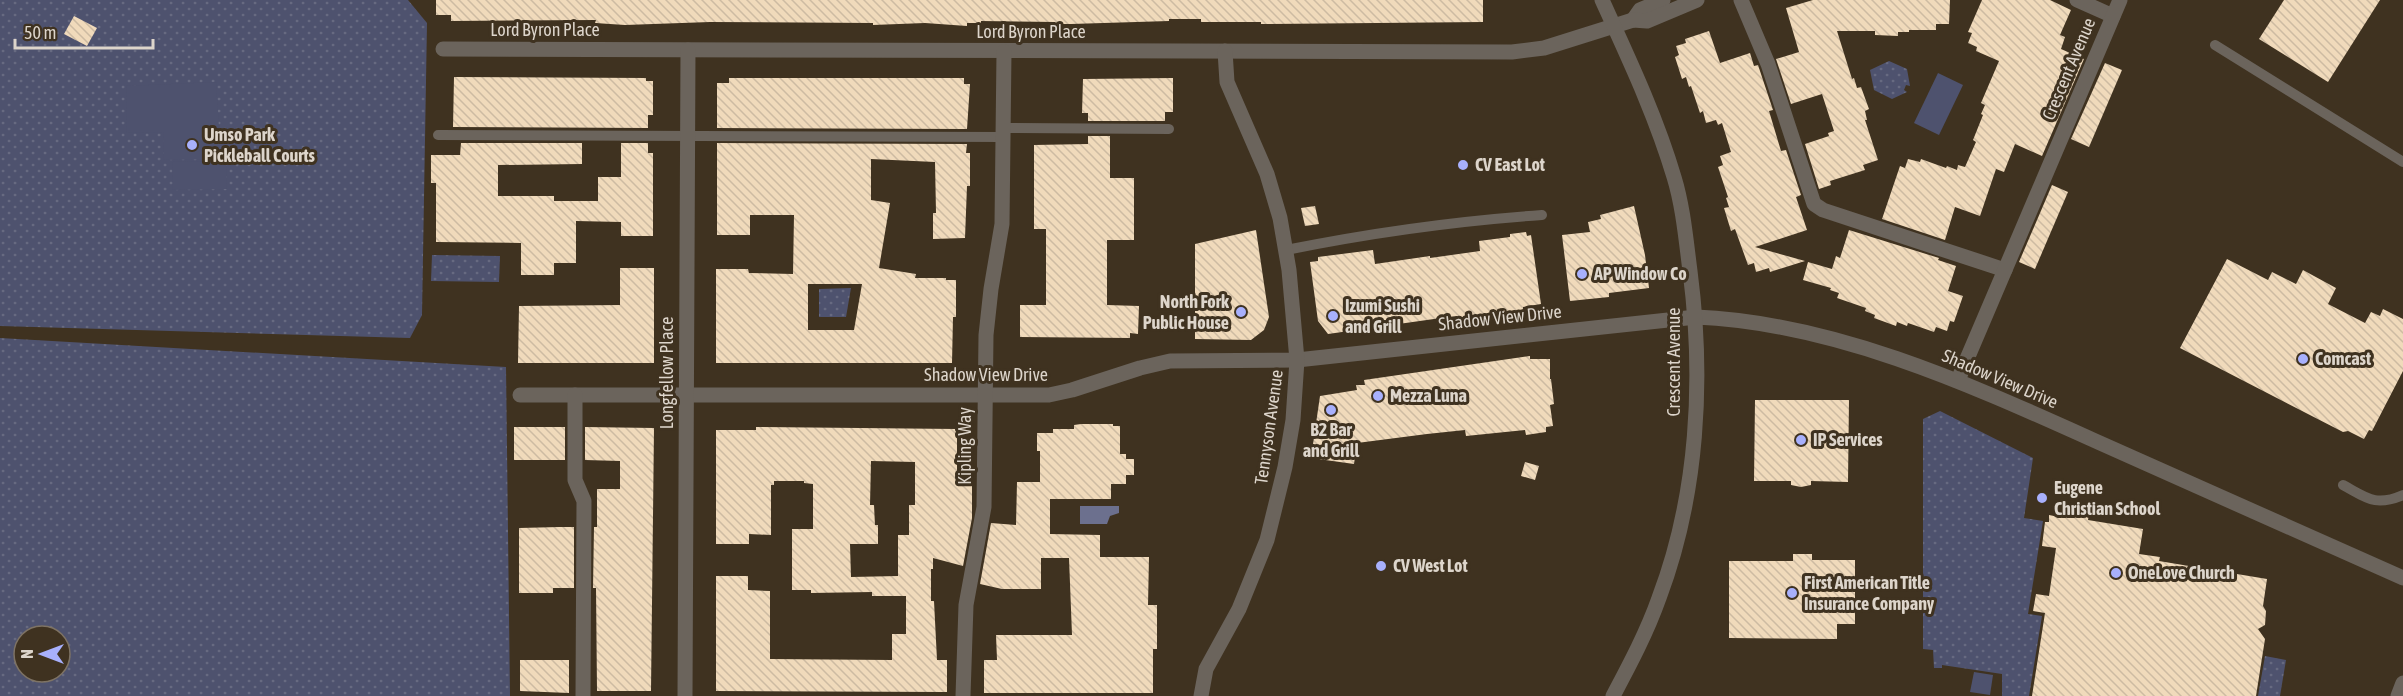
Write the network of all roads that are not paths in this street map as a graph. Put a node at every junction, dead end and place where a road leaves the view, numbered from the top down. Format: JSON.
{"nodes":[{"id":1,"x":1602,"y":0,"type":"edge"},
{"id":2,"x":1664,"y":0,"type":"edge"},
{"id":3,"x":1696,"y":0,"type":"edge"},
{"id":4,"x":1741,"y":0,"type":"edge"},
{"id":5,"x":2077,"y":0,"type":"edge"},
{"id":6,"x":2120,"y":0,"type":"edge"},
{"id":7,"x":2113,"y":16,"type":"junction"},
{"id":8,"x":1634,"y":20,"type":"junction"},
{"id":9,"x":1614,"y":27,"type":"junction"},
{"id":10,"x":2215,"y":45,"type":"dead end"},
{"id":11,"x":443,"y":49,"type":"dead end"},
{"id":12,"x":688,"y":50,"type":"junction"},
{"id":13,"x":1225,"y":51,"type":"junction"},
{"id":14,"x":1004,"y":52,"type":"junction"},
{"id":15,"x":1168,"y":129,"type":"dead end"},
{"id":16,"x":1004,"y":133,"type":"junction"},
{"id":17,"x":438,"y":135,"type":"dead end"},
{"id":18,"x":687,"y":137,"type":"junction"},
{"id":19,"x":2403,"y":162,"type":"edge"},
{"id":20,"x":1542,"y":215,"type":"dead end"},
{"id":21,"x":1286,"y":250,"type":"junction"},
{"id":22,"x":2005,"y":270,"type":"junction"},
{"id":23,"x":1696,"y":317,"type":"junction"},
{"id":24,"x":1297,"y":360,"type":"junction"},
{"id":25,"x":1958,"y":380,"type":"junction"},
{"id":26,"x":520,"y":395,"type":"dead end"},
{"id":27,"x":575,"y":395,"type":"junction"},
{"id":28,"x":686,"y":395,"type":"junction"},
{"id":29,"x":985,"y":395,"type":"junction"},
{"id":30,"x":2343,"y":485,"type":"dead end"},
{"id":31,"x":2403,"y":495,"type":"edge"},
{"id":32,"x":2403,"y":578,"type":"edge"},
{"id":33,"x":2403,"y":683,"type":"edge"},
{"id":34,"x":583,"y":696,"type":"edge"},
{"id":35,"x":685,"y":696,"type":"edge"},
{"id":36,"x":963,"y":696,"type":"edge"},
{"id":37,"x":1201,"y":696,"type":"edge"},
{"id":38,"x":1612,"y":696,"type":"edge"},
{"id":39,"x":2398,"y":696,"type":"edge"}],
"edges":[{"from":1,"to":9,"type":"street","name":"Crescent Avenue"},
{"from":2,"to":8,"type":"street"},
{"from":3,"to":8,"type":"street"},
{"from":4,"to":22,"type":"street"},
{"from":5,"to":7,"type":"street","name":"Crescent Avenue"},
{"from":6,"to":7,"type":"street","name":"Crescent Avenue"},
{"from":7,"to":22,"type":"street","name":"Crescent Avenue"},
{"from":8,"to":9,"type":"street"},
{"from":9,"to":13,"type":"street","name":"Lord Byron Place"},
{"from":9,"to":23,"type":"street","name":"Crescent Avenue"},
{"from":10,"to":19,"type":"lane"},
{"from":11,"to":12,"type":"street","name":"Lord Byron Place"},
{"from":12,"to":14,"type":"street","name":"Lord Byron Place"},
{"from":12,"to":18,"type":"street","name":"Longfellow Place"},
{"from":13,"to":14,"type":"street","name":"Lord Byron Place"},
{"from":13,"to":21,"type":"street","name":"Tennyson Avenue"},
{"from":14,"to":16,"type":"street","name":"Kipling Way"},
{"from":15,"to":16,"type":"lane"},
{"from":16,"to":18,"type":"lane"},
{"from":16,"to":29,"type":"street","name":"Kipling Way"},
{"from":17,"to":18,"type":"lane"},
{"from":18,"to":28,"type":"street","name":"Longfellow Place"},
{"from":20,"to":21,"type":"lane"},
{"from":21,"to":24,"type":"street","name":"Tennyson Avenue"},
{"from":22,"to":25,"type":"street","name":"Crescent Avenue"},
{"from":23,"to":24,"type":"street","name":"Shadow View Drive"},
{"from":23,"to":25,"type":"street","name":"Shadow View Drive"},
{"from":23,"to":38,"type":"street","name":"Crescent Avenue"},
{"from":24,"to":29,"type":"street","name":"Shadow View Drive"},
{"from":24,"to":37,"type":"street","name":"Tennyson Avenue"},
{"from":25,"to":32,"type":"street","name":"Shadow View Drive"},
{"from":26,"to":27,"type":"street","name":"Shadow View Drive"},
{"from":27,"to":28,"type":"street","name":"Shadow View Drive"},
{"from":27,"to":34,"type":"street"},
{"from":28,"to":29,"type":"street","name":"Shadow View Drive"},
{"from":28,"to":35,"type":"street","name":"Longfellow Place"},
{"from":29,"to":36,"type":"street","name":"Kipling Way"},
{"from":30,"to":31,"type":"lane"},
{"from":33,"to":39,"type":"street"}]}
